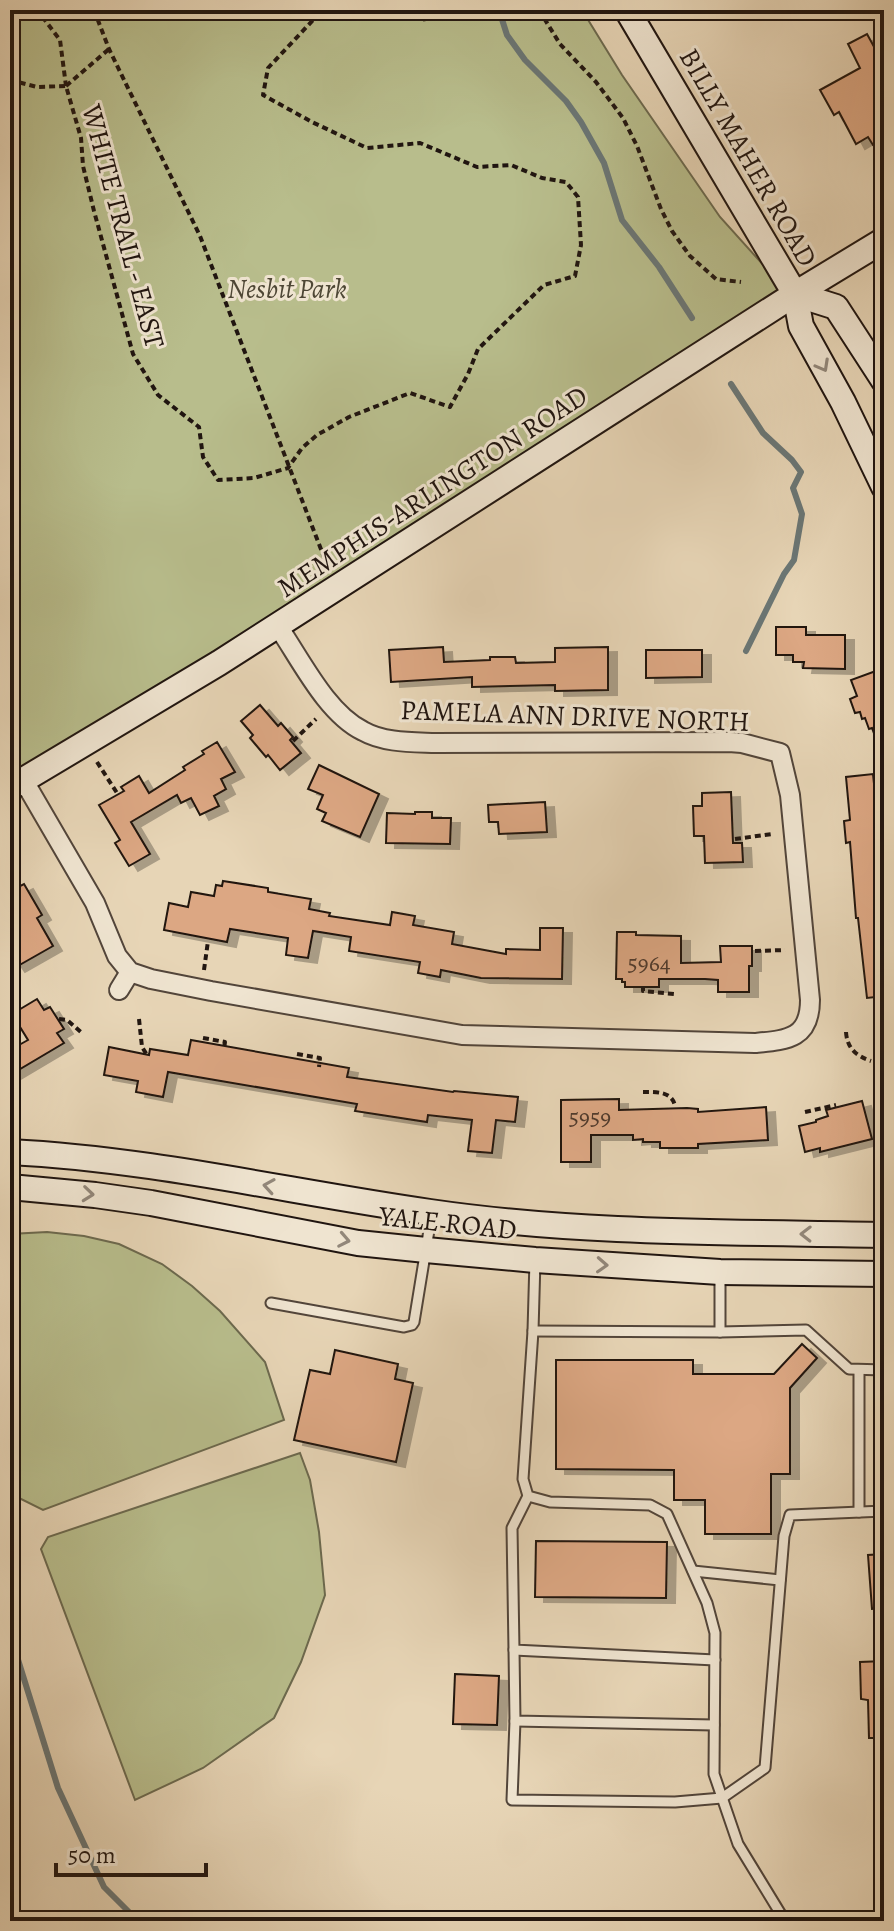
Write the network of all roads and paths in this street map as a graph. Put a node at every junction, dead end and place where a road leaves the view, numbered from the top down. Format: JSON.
{"nodes":[{"id":1,"x":35,"y":10,"type":"edge"},
{"id":2,"x":94,"y":10,"type":"edge"},
{"id":3,"x":328,"y":10,"type":"edge"},
{"id":4,"x":406,"y":10,"type":"edge"},
{"id":5,"x":440,"y":10,"type":"edge"},
{"id":6,"x":539,"y":10,"type":"edge"},
{"id":7,"x":627,"y":10,"type":"edge"},
{"id":8,"x":109,"y":49,"type":"junction"},
{"id":9,"x":10,"y":80,"type":"edge"},
{"id":10,"x":66,"y":86,"type":"junction"},
{"id":11,"x":884,"y":240,"type":"edge"},
{"id":12,"x":741,"y":282,"type":"dead end"},
{"id":13,"x":795,"y":294,"type":"junction"},
{"id":14,"x":884,"y":381,"type":"edge"},
{"id":15,"x":288,"y":468,"type":"junction"},
{"id":16,"x":884,"y":487,"type":"edge"},
{"id":17,"x":330,"y":574,"type":"dead end"},
{"id":18,"x":277,"y":625,"type":"junction"},
{"id":19,"x":316,"y":719,"type":"dead end"},
{"id":20,"x":293,"y":741,"type":"dead end"},
{"id":21,"x":97,"y":761,"type":"dead end"},
{"id":22,"x":17,"y":784,"type":"edge"},
{"id":23,"x":117,"y":793,"type":"dead end"},
{"id":24,"x":772,"y":834,"type":"dead end"},
{"id":25,"x":735,"y":839,"type":"dead end"},
{"id":26,"x":208,"y":941,"type":"dead end"},
{"id":27,"x":785,"y":950,"type":"dead end"},
{"id":28,"x":755,"y":951,"type":"dead end"},
{"id":29,"x":204,"y":970,"type":"dead end"},
{"id":30,"x":130,"y":972,"type":"junction"},
{"id":31,"x":643,"y":986,"type":"dead end"},
{"id":32,"x":119,"y":990,"type":"dead end"},
{"id":33,"x":674,"y":994,"type":"dead end"},
{"id":34,"x":59,"y":1019,"type":"dead end"},
{"id":35,"x":139,"y":1019,"type":"dead end"},
{"id":36,"x":846,"y":1032,"type":"dead end"},
{"id":37,"x":82,"y":1033,"type":"dead end"},
{"id":38,"x":203,"y":1038,"type":"dead end"},
{"id":39,"x":224,"y":1049,"type":"dead end"},
{"id":40,"x":297,"y":1054,"type":"dead end"},
{"id":41,"x":147,"y":1055,"type":"dead end"},
{"id":42,"x":871,"y":1061,"type":"dead end"},
{"id":43,"x":319,"y":1067,"type":"dead end"},
{"id":44,"x":643,"y":1092,"type":"dead end"},
{"id":45,"x":836,"y":1105,"type":"dead end"},
{"id":46,"x":675,"y":1106,"type":"dead end"},
{"id":47,"x":805,"y":1112,"type":"dead end"},
{"id":48,"x":10,"y":1152,"type":"edge"},
{"id":49,"x":10,"y":1187,"type":"edge"},
{"id":50,"x":432,"y":1212,"type":"junction"},
{"id":51,"x":884,"y":1235,"type":"edge"},
{"id":52,"x":426,"y":1250,"type":"junction"},
{"id":53,"x":535,"y":1260,"type":"junction"},
{"id":54,"x":720,"y":1272,"type":"junction"},
{"id":55,"x":884,"y":1274,"type":"edge"},
{"id":56,"x":271,"y":1303,"type":"dead end"},
{"id":57,"x":533,"y":1331,"type":"junction"},
{"id":58,"x":720,"y":1332,"type":"junction"},
{"id":59,"x":859,"y":1370,"type":"junction"},
{"id":60,"x":884,"y":1370,"type":"edge"},
{"id":61,"x":528,"y":1496,"type":"junction"},
{"id":62,"x":884,"y":1511,"type":"edge"},
{"id":63,"x":859,"y":1512,"type":"junction"},
{"id":64,"x":693,"y":1571,"type":"junction"},
{"id":65,"x":780,"y":1580,"type":"junction"},
{"id":66,"x":514,"y":1650,"type":"junction"},
{"id":67,"x":715,"y":1660,"type":"junction"},
{"id":68,"x":515,"y":1721,"type":"junction"},
{"id":69,"x":714,"y":1725,"type":"junction"},
{"id":70,"x":722,"y":1798,"type":"junction"},
{"id":71,"x":785,"y":1921,"type":"edge"}],
"edges":[{"from":1,"to":10,"type":"path"},
{"from":2,"to":8,"type":"path"},
{"from":3,"to":15,"type":"path"},
{"from":4,"to":5,"type":"path"},
{"from":6,"to":12,"type":"path"},
{"from":7,"to":13,"type":"main road","name":"BILLY MAHER ROAD"},
{"from":8,"to":10,"type":"path"},
{"from":8,"to":15,"type":"path"},
{"from":9,"to":10,"type":"path","name":"WHITE TRAIL - EAST"},
{"from":10,"to":15,"type":"path","name":"WHITE TRAIL - EAST"},
{"from":11,"to":13,"type":"main road","name":"MEMPHIS-ARLINGTON ROAD"},
{"from":13,"to":14,"type":"main road"},
{"from":13,"to":16,"type":"main road","name":"BILLY MAHER ROAD","one_way":true},
{"from":13,"to":18,"type":"main road","name":"MEMPHIS-ARLINGTON ROAD"},
{"from":15,"to":17,"type":"path"},
{"from":18,"to":22,"type":"main road","name":"MEMPHIS-ARLINGTON ROAD"},
{"from":18,"to":30,"type":"street","name":"PAMELA ANN DRIVE NORTH"},
{"from":19,"to":20,"type":"path"},
{"from":21,"to":23,"type":"path"},
{"from":22,"to":30,"type":"street"},
{"from":24,"to":25,"type":"path"},
{"from":26,"to":29,"type":"path"},
{"from":27,"to":28,"type":"path"},
{"from":30,"to":32,"type":"street"},
{"from":31,"to":33,"type":"path"},
{"from":34,"to":37,"type":"path"},
{"from":35,"to":41,"type":"path"},
{"from":36,"to":42,"type":"path"},
{"from":38,"to":39,"type":"path"},
{"from":40,"to":43,"type":"path"},
{"from":44,"to":46,"type":"path"},
{"from":45,"to":47,"type":"path"},
{"from":50,"to":48,"type":"main road","name":"YALE ROAD","one_way":true},
{"from":49,"to":52,"type":"main road","name":"YALE ROAD","one_way":true},
{"from":51,"to":50,"type":"main road","name":"YALE ROAD","one_way":true},
{"from":50,"to":52,"type":"lane"},
{"from":52,"to":53,"type":"main road","name":"YALE ROAD"},
{"from":52,"to":56,"type":"lane"},
{"from":53,"to":54,"type":"main road","name":"YALE ROAD","one_way":true},
{"from":53,"to":57,"type":"lane"},
{"from":54,"to":55,"type":"main road","name":"YALE ROAD"},
{"from":54,"to":58,"type":"lane"},
{"from":57,"to":58,"type":"lane"},
{"from":57,"to":61,"type":"lane"},
{"from":58,"to":59,"type":"lane"},
{"from":59,"to":60,"type":"lane"},
{"from":59,"to":63,"type":"lane"},
{"from":61,"to":64,"type":"lane"},
{"from":61,"to":66,"type":"lane"},
{"from":62,"to":63,"type":"lane"},
{"from":63,"to":65,"type":"lane"},
{"from":64,"to":65,"type":"lane"},
{"from":64,"to":67,"type":"lane"},
{"from":65,"to":70,"type":"lane"},
{"from":66,"to":67,"type":"lane"},
{"from":66,"to":68,"type":"lane"},
{"from":67,"to":69,"type":"lane"},
{"from":68,"to":69,"type":"lane"},
{"from":68,"to":70,"type":"lane"},
{"from":69,"to":70,"type":"lane"},
{"from":70,"to":71,"type":"lane"}]}
